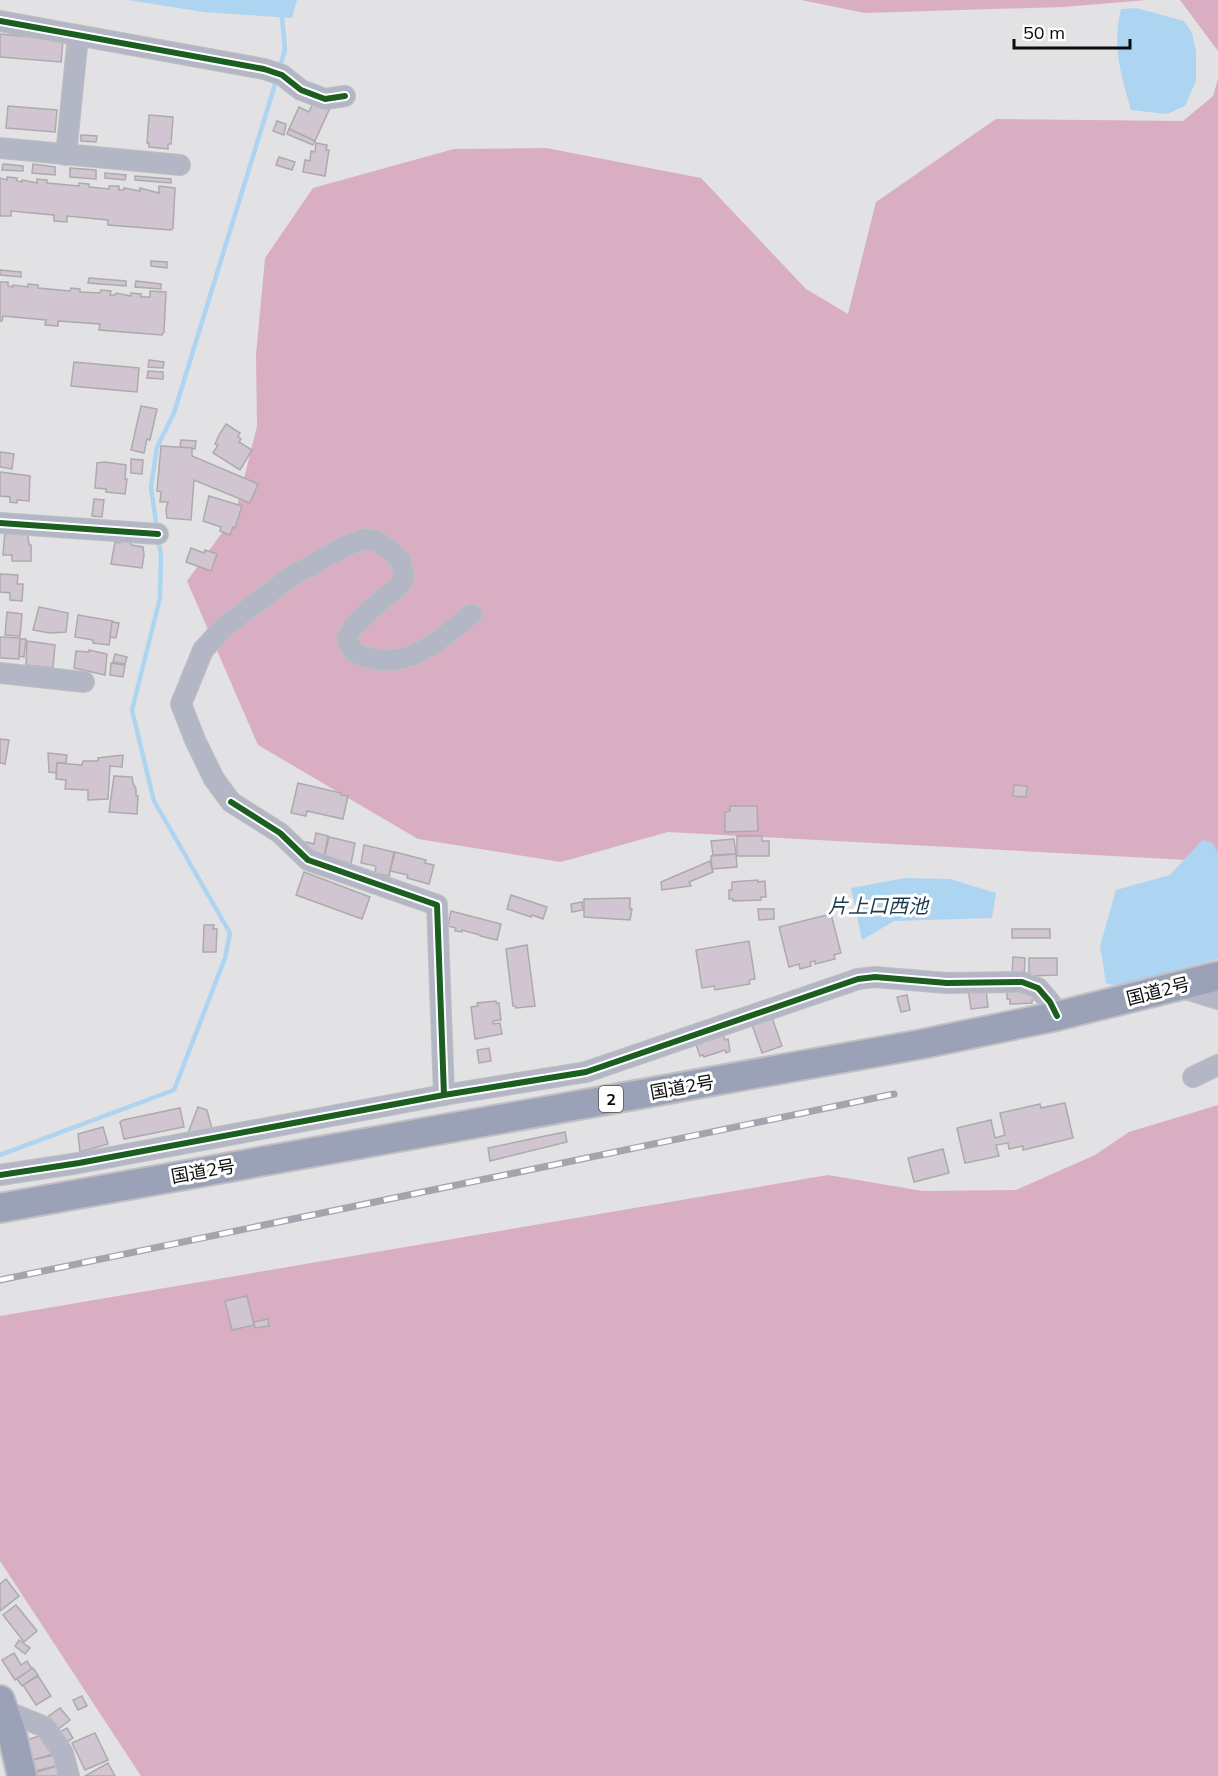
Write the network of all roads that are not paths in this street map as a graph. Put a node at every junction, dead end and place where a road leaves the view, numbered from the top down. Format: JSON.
{"nodes":[{"id":1,"x":0,"y":21,"type":"edge"},
{"id":2,"x":78,"y":36,"type":"junction"},
{"id":3,"x":345,"y":96,"type":"dead end"},
{"id":4,"x":0,"y":148,"type":"edge"},
{"id":5,"x":66,"y":155,"type":"junction"},
{"id":6,"x":180,"y":165,"type":"dead end"},
{"id":7,"x":0,"y":523,"type":"edge"},
{"id":8,"x":158,"y":534,"type":"dead end"},
{"id":9,"x":472,"y":614,"type":"dead end"},
{"id":10,"x":0,"y":674,"type":"edge"},
{"id":11,"x":84,"y":682,"type":"dead end"},
{"id":12,"x":1218,"y":976,"type":"edge"},
{"id":13,"x":1179,"y":987,"type":"junction"},
{"id":14,"x":1218,"y":999,"type":"edge"},
{"id":15,"x":1057,"y":1016,"type":"junction"},
{"id":16,"x":1218,"y":1065,"type":"edge"},
{"id":17,"x":1193,"y":1077,"type":"dead end"},
{"id":18,"x":444,"y":1095,"type":"junction"},
{"id":19,"x":0,"y":1175,"type":"edge"},
{"id":20,"x":0,"y":1208,"type":"edge"},
{"id":21,"x":2,"y":1705,"type":"edge"},
{"id":22,"x":22,"y":1776,"type":"edge"},
{"id":23,"x":69,"y":1776,"type":"edge"}],
"edges":[{"from":1,"to":2,"type":"street"},
{"from":2,"to":3,"type":"street"},
{"from":2,"to":5,"type":"street"},
{"from":4,"to":5,"type":"street"},
{"from":5,"to":6,"type":"street"},
{"from":7,"to":8,"type":"street"},
{"from":9,"to":18,"type":"street"},
{"from":10,"to":11,"type":"street"},
{"from":12,"to":13,"type":"highway","name":"国道2号","number":"2"},
{"from":13,"to":14,"type":"street"},
{"from":13,"to":15,"type":"highway","name":"国道2号","number":"2"},
{"from":15,"to":18,"type":"street"},
{"from":15,"to":20,"type":"highway","name":"国道2号","number":"2"},
{"from":16,"to":17,"type":"street"},
{"from":18,"to":19,"type":"street"},
{"from":21,"to":22,"type":"highway"},
{"from":21,"to":23,"type":"street"}]}
